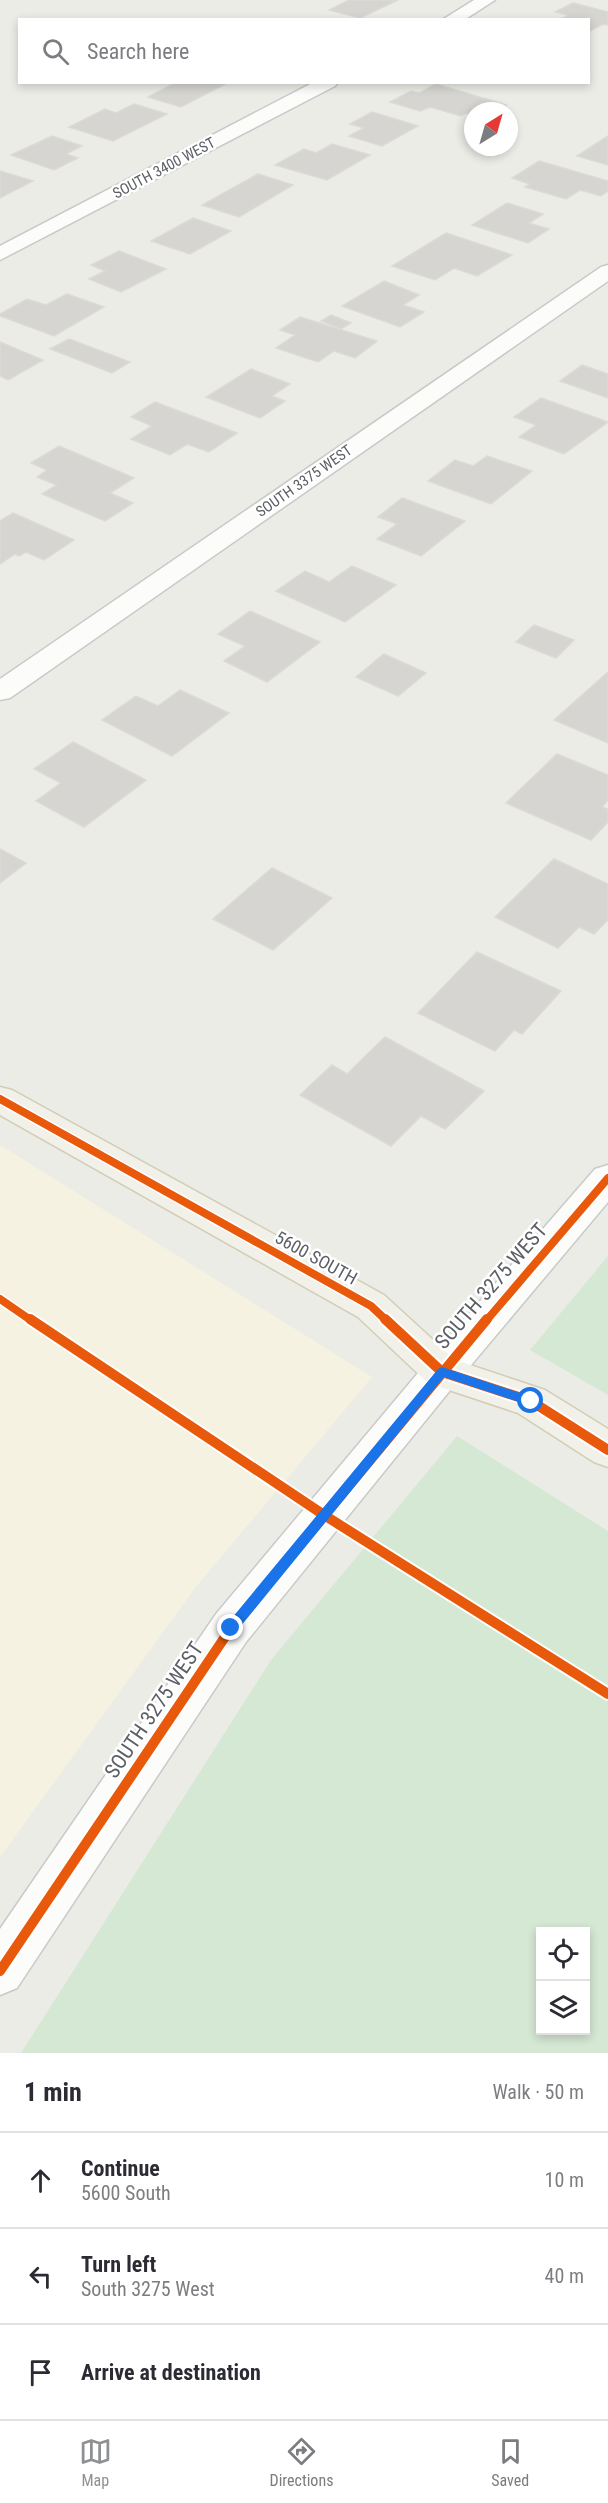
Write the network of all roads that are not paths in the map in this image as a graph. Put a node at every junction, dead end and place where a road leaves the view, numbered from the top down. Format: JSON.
{"nodes":[{"id":1,"x":487,"y":0,"type":"edge"},
{"id":2,"x":454,"y":18,"type":"edge"},
{"id":3,"x":325,"y":84,"type":"edge"},
{"id":4,"x":0,"y":254,"type":"edge"},
{"id":5,"x":608,"y":271,"type":"edge"},
{"id":6,"x":0,"y":692,"type":"edge"},
{"id":7,"x":0,"y":1099,"type":"edge"},
{"id":8,"x":608,"y":1178,"type":"edge"},
{"id":9,"x":442,"y":1372,"type":"junction"},
{"id":10,"x":608,"y":1449,"type":"edge"},
{"id":11,"x":0,"y":1971,"type":"edge"}],
"edges":[{"from":1,"to":2,"type":"street"},
{"from":3,"to":4,"type":"street","name":"SOUTH 3400 WEST"},
{"from":5,"to":6,"type":"street","name":"SOUTH 3375 WEST"},
{"from":7,"to":9,"type":"main road","name":"5600 SOUTH"},
{"from":8,"to":9,"type":"street","name":"SOUTH 3275 WEST"},
{"from":9,"to":10,"type":"main road","name":"5600 SOUTH"},
{"from":9,"to":11,"type":"street","name":"SOUTH 3275 WEST"}]}
